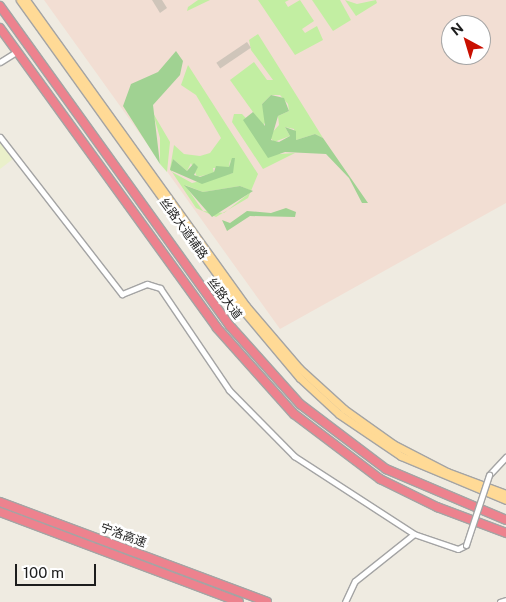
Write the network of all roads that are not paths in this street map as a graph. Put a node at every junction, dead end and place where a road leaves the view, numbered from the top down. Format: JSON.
{"nodes":[{"id":1,"x":20,"y":0,"type":"edge"},
{"id":2,"x":26,"y":0,"type":"edge"},
{"id":3,"x":0,"y":6,"type":"edge"},
{"id":4,"x":0,"y":28,"type":"edge"},
{"id":5,"x":16,"y":52,"type":"junction"},
{"id":6,"x":0,"y":62,"type":"edge"},
{"id":7,"x":0,"y":137,"type":"edge"},
{"id":8,"x":506,"y":457,"type":"edge"},
{"id":9,"x":506,"y":494,"type":"edge"},
{"id":10,"x":506,"y":500,"type":"edge"},
{"id":11,"x":0,"y":502,"type":"edge"},
{"id":12,"x":0,"y":512,"type":"edge"},
{"id":13,"x":506,"y":520,"type":"edge"},
{"id":14,"x":506,"y":532,"type":"edge"},
{"id":15,"x":414,"y":534,"type":"junction"},
{"id":16,"x":506,"y":600,"type":"edge"},
{"id":17,"x":239,"y":602,"type":"edge"},
{"id":18,"x":267,"y":602,"type":"edge"},
{"id":19,"x":345,"y":602,"type":"edge"},
{"id":20,"x":500,"y":602,"type":"edge"}],
"edges":[{"from":1,"to":10,"type":"main road","name":"丝路大道辅路"},
{"from":2,"to":9,"type":"main road","name":"丝路大道辅路"},
{"from":3,"to":13,"type":"highway","name":"丝路大道"},
{"from":4,"to":5,"type":"highway","name":"丝路大道"},
{"from":5,"to":6,"type":"street"},
{"from":5,"to":14,"type":"highway","name":"丝路大道"},
{"from":7,"to":15,"type":"street"},
{"from":8,"to":15,"type":"street","bridge":true},
{"from":11,"to":18,"type":"highway","name":"宁洛高速"},
{"from":12,"to":17,"type":"highway","name":"宁洛高速"},
{"from":15,"to":19,"type":"street"},
{"from":16,"to":20,"type":"street"}]}
